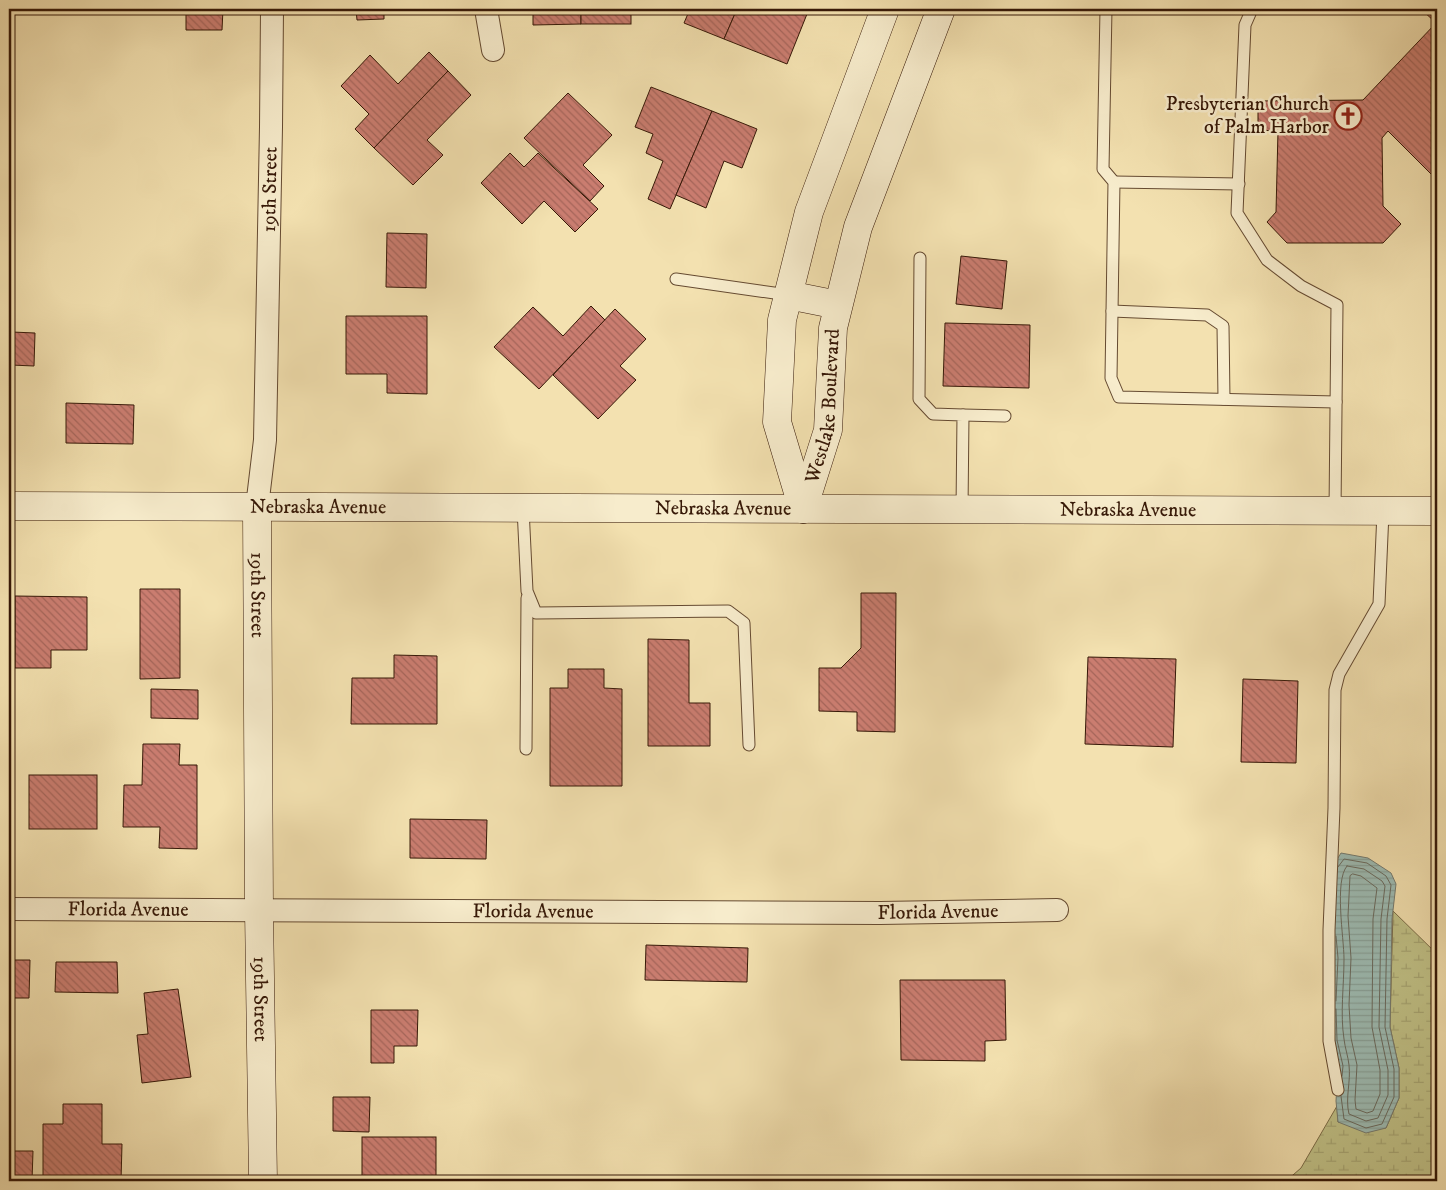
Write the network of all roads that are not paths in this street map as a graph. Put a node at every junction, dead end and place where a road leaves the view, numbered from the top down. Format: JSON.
{"nodes":[{"id":1,"x":272,"y":9,"type":"edge"},
{"id":2,"x":486,"y":9,"type":"edge"},
{"id":3,"x":885,"y":9,"type":"edge"},
{"id":4,"x":941,"y":9,"type":"edge"},
{"id":5,"x":1106,"y":9,"type":"edge"},
{"id":6,"x":1252,"y":9,"type":"edge"},
{"id":7,"x":493,"y":50,"type":"dead end"},
{"id":8,"x":1114,"y":182,"type":"junction"},
{"id":9,"x":1238,"y":184,"type":"junction"},
{"id":10,"x":920,"y":258,"type":"dead end"},
{"id":11,"x":676,"y":279,"type":"dead end"},
{"id":12,"x":788,"y":295,"type":"junction"},
{"id":13,"x":838,"y":305,"type":"junction"},
{"id":14,"x":1112,"y":312,"type":"junction"},
{"id":15,"x":1224,"y":399,"type":"junction"},
{"id":16,"x":1336,"y":402,"type":"junction"},
{"id":17,"x":963,"y":415,"type":"junction"},
{"id":18,"x":1005,"y":416,"type":"dead end"},
{"id":19,"x":9,"y":506,"type":"edge"},
{"id":20,"x":257,"y":507,"type":"junction"},
{"id":21,"x":523,"y":508,"type":"junction"},
{"id":22,"x":803,"y":509,"type":"junction"},
{"id":23,"x":962,"y":510,"type":"junction"},
{"id":24,"x":1336,"y":512,"type":"junction"},
{"id":25,"x":1383,"y":512,"type":"junction"},
{"id":26,"x":1437,"y":512,"type":"edge"},
{"id":27,"x":527,"y":591,"type":"junction"},
{"id":28,"x":749,"y":745,"type":"dead end"},
{"id":29,"x":526,"y":749,"type":"dead end"},
{"id":30,"x":9,"y":909,"type":"edge"},
{"id":31,"x":260,"y":910,"type":"junction"},
{"id":32,"x":1057,"y":910,"type":"dead end"},
{"id":33,"x":1338,"y":1090,"type":"dead end"},
{"id":34,"x":263,"y":1181,"type":"edge"}],
"edges":[{"from":1,"to":20,"type":"street","name":"19th Street"},
{"from":2,"to":7,"type":"street"},
{"from":3,"to":12,"type":"street","name":"Westlake Boulevard"},
{"from":4,"to":13,"type":"street","name":"Westlake Boulevard"},
{"from":5,"to":8,"type":"lane"},
{"from":6,"to":9,"type":"lane"},
{"from":8,"to":9,"type":"lane"},
{"from":8,"to":14,"type":"lane"},
{"from":9,"to":16,"type":"lane"},
{"from":10,"to":17,"type":"lane"},
{"from":11,"to":12,"type":"lane"},
{"from":12,"to":13,"type":"street"},
{"from":12,"to":22,"type":"street","name":"Westlake Boulevard"},
{"from":13,"to":22,"type":"street","name":"Westlake Boulevard"},
{"from":14,"to":15,"type":"lane"},
{"from":14,"to":15,"type":"lane"},
{"from":15,"to":16,"type":"lane"},
{"from":16,"to":24,"type":"lane"},
{"from":17,"to":18,"type":"lane"},
{"from":17,"to":23,"type":"lane"},
{"from":19,"to":20,"type":"street","name":"Nebraska Avenue"},
{"from":20,"to":21,"type":"street","name":"Nebraska Avenue"},
{"from":20,"to":31,"type":"street","name":"19th Street"},
{"from":21,"to":22,"type":"street","name":"Nebraska Avenue"},
{"from":21,"to":27,"type":"lane"},
{"from":22,"to":23,"type":"street","name":"Nebraska Avenue"},
{"from":23,"to":24,"type":"street","name":"Nebraska Avenue"},
{"from":24,"to":25,"type":"street","name":"Nebraska Avenue"},
{"from":25,"to":26,"type":"street","name":"Nebraska Avenue"},
{"from":25,"to":33,"type":"lane"},
{"from":27,"to":28,"type":"lane"},
{"from":27,"to":29,"type":"lane"},
{"from":30,"to":31,"type":"street","name":"Florida Avenue"},
{"from":31,"to":32,"type":"street","name":"Florida Avenue"},
{"from":31,"to":34,"type":"street","name":"19th Street"}]}
